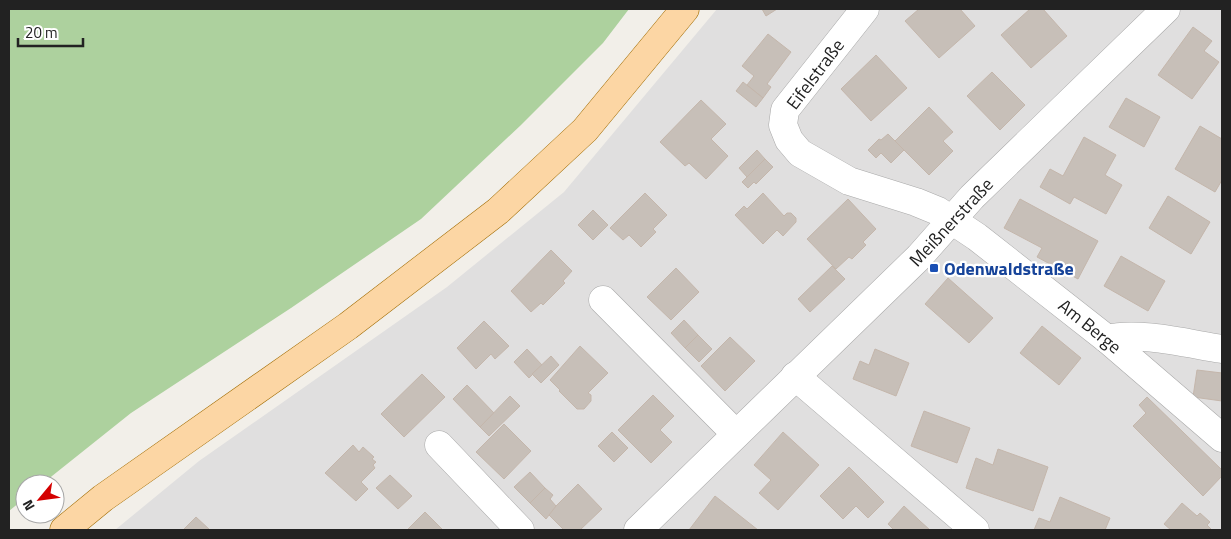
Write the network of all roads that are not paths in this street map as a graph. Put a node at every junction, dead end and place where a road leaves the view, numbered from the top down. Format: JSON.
{"nodes":[{"id":1,"x":685,"y":9,"type":"edge"},
{"id":2,"x":865,"y":9,"type":"edge"},
{"id":3,"x":1166,"y":9,"type":"edge"},
{"id":4,"x":952,"y":221,"type":"junction"},
{"id":5,"x":603,"y":300,"type":"dead end"},
{"id":6,"x":1107,"y":339,"type":"junction"},
{"id":7,"x":1222,"y":349,"type":"edge"},
{"id":8,"x":795,"y":376,"type":"junction"},
{"id":9,"x":736,"y":434,"type":"junction"},
{"id":10,"x":1222,"y":438,"type":"edge"},
{"id":11,"x":439,"y":445,"type":"dead end"},
{"id":12,"x":64,"y":530,"type":"edge"},
{"id":13,"x":520,"y":530,"type":"edge"},
{"id":14,"x":640,"y":530,"type":"edge"},
{"id":15,"x":975,"y":530,"type":"edge"}],
"edges":[{"from":1,"to":12,"type":"main road"},
{"from":2,"to":4,"type":"street","name":"Eifelstraße"},
{"from":3,"to":4,"type":"street","name":"Meißnerstraße"},
{"from":4,"to":6,"type":"street","name":"Am Berge"},
{"from":4,"to":8,"type":"street","name":"Meißnerstraße"},
{"from":5,"to":9,"type":"street"},
{"from":6,"to":7,"type":"street"},
{"from":6,"to":10,"type":"street","name":"Am Berge"},
{"from":8,"to":9,"type":"street","name":"Meißnerstraße"},
{"from":8,"to":15,"type":"street"},
{"from":9,"to":14,"type":"street","name":"Meißnerstraße"},
{"from":11,"to":13,"type":"street"}]}
